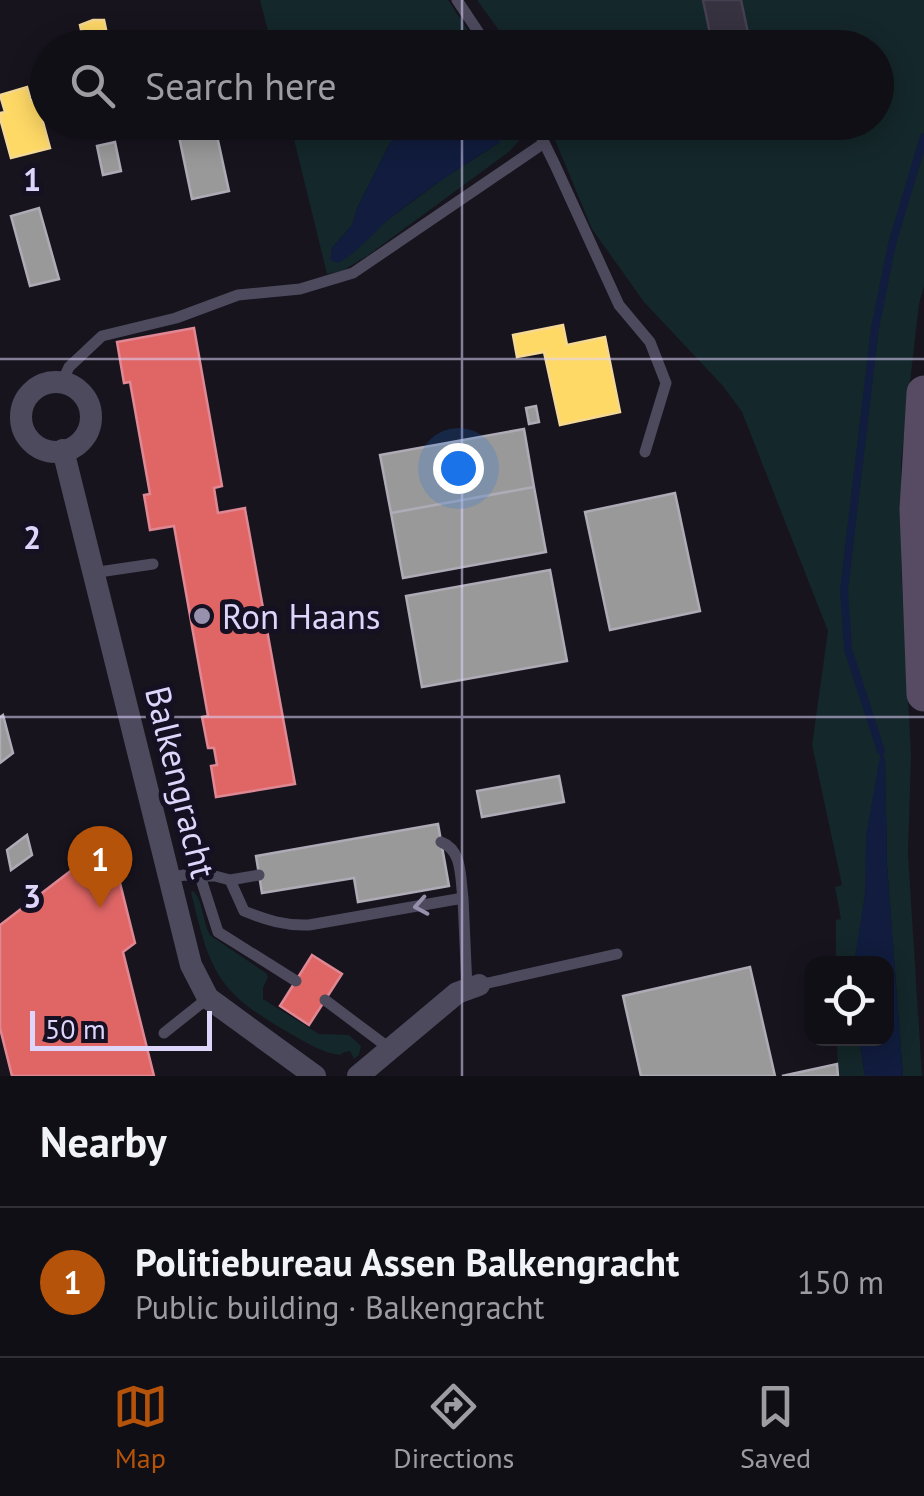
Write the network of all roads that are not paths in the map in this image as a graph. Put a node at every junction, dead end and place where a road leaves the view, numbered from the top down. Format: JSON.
{"nodes":[{"id":1,"x":457,"y":0,"type":"edge"},
{"id":2,"x":477,"y":30,"type":"edge"},
{"id":3,"x":543,"y":140,"type":"edge"},
{"id":4,"x":544,"y":143,"type":"junction"},
{"id":5,"x":62,"y":382,"type":"junction"},
{"id":6,"x":924,"y":393,"type":"edge"},
{"id":7,"x":63,"y":450,"type":"junction"},
{"id":8,"x":645,"y":452,"type":"dead end"},
{"id":9,"x":154,"y":564,"type":"dead end"},
{"id":10,"x":92,"y":573,"type":"junction"},
{"id":11,"x":924,"y":694,"type":"edge"},
{"id":12,"x":441,"y":842,"type":"dead end"},
{"id":13,"x":259,"y":874,"type":"dead end"},
{"id":14,"x":200,"y":876,"type":"junction"},
{"id":15,"x":169,"y":878,"type":"junction"},
{"id":16,"x":230,"y":880,"type":"junction"},
{"id":17,"x":463,"y":898,"type":"junction"},
{"id":18,"x":618,"y":954,"type":"dead end"},
{"id":19,"x":296,"y":981,"type":"dead end"},
{"id":20,"x":473,"y":986,"type":"junction"},
{"id":21,"x":208,"y":998,"type":"junction"},
{"id":22,"x":325,"y":1000,"type":"dead end"},
{"id":23,"x":164,"y":1032,"type":"dead end"},
{"id":24,"x":389,"y":1048,"type":"junction"},
{"id":25,"x":315,"y":1076,"type":"edge"},
{"id":26,"x":358,"y":1076,"type":"edge"}],
"edges":[{"from":1,"to":2,"type":"lane"},
{"from":3,"to":4,"type":"lane"},
{"from":4,"to":5,"type":"lane"},
{"from":4,"to":8,"type":"lane"},
{"from":5,"to":7,"type":"street"},
{"from":5,"to":7,"type":"street"},
{"from":6,"to":11,"type":"main road"},
{"from":7,"to":10,"type":"street","name":"Balkengracht"},
{"from":9,"to":10,"type":"lane"},
{"from":10,"to":15,"type":"street","name":"Balkengracht"},
{"from":12,"to":17,"type":"lane"},
{"from":13,"to":16,"type":"lane"},
{"from":14,"to":15,"type":"lane"},
{"from":14,"to":16,"type":"lane"},
{"from":14,"to":19,"type":"lane"},
{"from":15,"to":21,"type":"street","name":"Balkengracht"},
{"from":17,"to":16,"type":"lane","one_way":true},
{"from":17,"to":20,"type":"lane"},
{"from":18,"to":20,"type":"lane"},
{"from":20,"to":24,"type":"street"},
{"from":21,"to":23,"type":"lane"},
{"from":21,"to":25,"type":"street"},
{"from":22,"to":24,"type":"lane"},
{"from":24,"to":26,"type":"street"}]}
